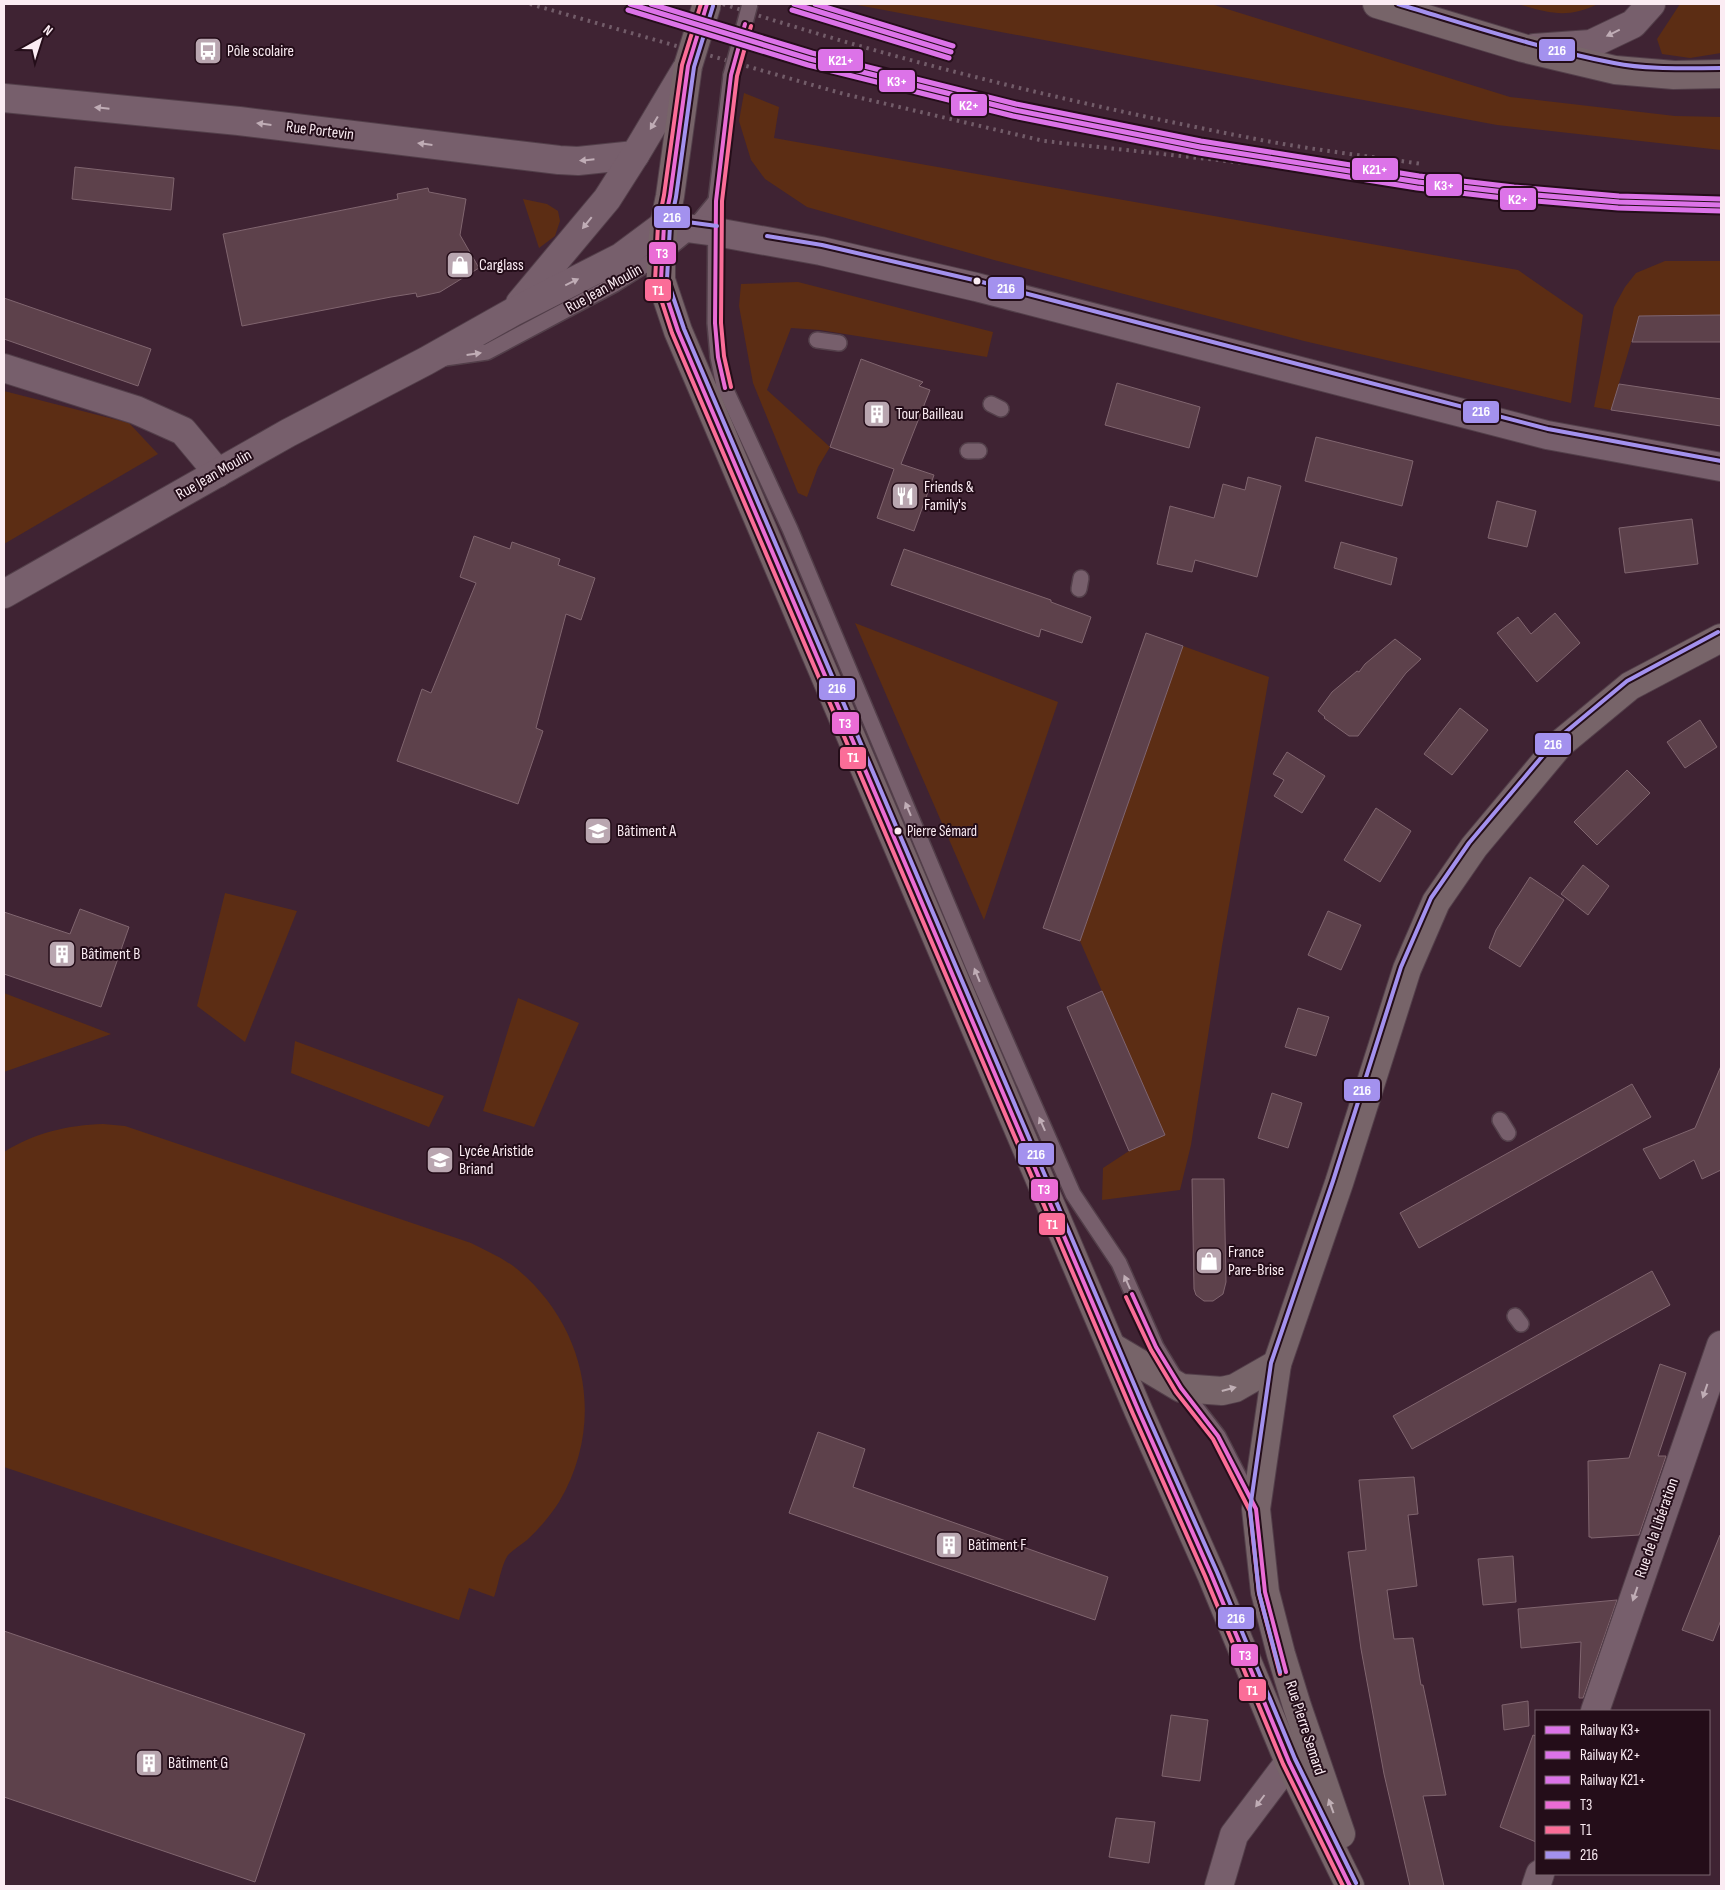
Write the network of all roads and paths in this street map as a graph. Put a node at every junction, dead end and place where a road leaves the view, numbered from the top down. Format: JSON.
{"nodes":[{"id":1,"x":707,"y":4,"type":"edge"},
{"id":2,"x":750,"y":4,"type":"edge"},
{"id":3,"x":1378,"y":4,"type":"edge"},
{"id":4,"x":1651,"y":4,"type":"edge"},
{"id":5,"x":1523,"y":48,"type":"junction"},
{"id":6,"x":688,"y":66,"type":"junction"},
{"id":7,"x":1721,"y":74,"type":"edge"},
{"id":8,"x":4,"y":98,"type":"edge"},
{"id":9,"x":635,"y":155,"type":"junction"},
{"id":10,"x":716,"y":201,"type":"junction"},
{"id":11,"x":664,"y":225,"type":"junction"},
{"id":12,"x":705,"y":231,"type":"junction"},
{"id":13,"x":647,"y":264,"type":"junction"},
{"id":14,"x":513,"y":312,"type":"junction"},
{"id":15,"x":817,"y":340,"type":"dead end"},
{"id":16,"x":839,"y":344,"type":"dead end"},
{"id":17,"x":426,"y":361,"type":"junction"},
{"id":18,"x":4,"y":368,"type":"edge"},
{"id":19,"x":1721,"y":467,"type":"edge"},
{"id":20,"x":218,"y":473,"type":"junction"},
{"id":21,"x":4,"y":594,"type":"edge"},
{"id":22,"x":1721,"y":638,"type":"edge"},
{"id":23,"x":1500,"y":1120,"type":"dead end"},
{"id":24,"x":1508,"y":1133,"type":"dead end"},
{"id":25,"x":1721,"y":1345,"type":"edge"},
{"id":26,"x":1112,"y":1348,"type":"junction"},
{"id":27,"x":1276,"y":1364,"type":"junction"},
{"id":28,"x":1181,"y":1388,"type":"junction"},
{"id":29,"x":1256,"y":1509,"type":"junction"},
{"id":30,"x":1595,"y":1710,"type":"edge"},
{"id":31,"x":1289,"y":1762,"type":"junction"},
{"id":32,"x":1219,"y":1886,"type":"edge"},
{"id":33,"x":1350,"y":1886,"type":"edge"},
{"id":34,"x":1354,"y":1886,"type":"edge"}],
"edges":[{"from":1,"to":6,"type":"main road","name":"Rue Pierre Semard","bridge":true},
{"from":2,"to":10,"type":"lane","bridge":true},
{"from":3,"to":5,"type":"main road"},
{"from":4,"to":5,"type":"main road","one_way":true},
{"from":5,"to":7,"type":"main road"},
{"from":6,"to":9,"type":"main road","name":"Rue Jean Moulin","one_way":true},
{"from":6,"to":11,"type":"main road","name":"Rue Pierre Semard"},
{"from":9,"to":8,"type":"main road","name":"Rue Portevin","one_way":true},
{"from":9,"to":14,"type":"main road","name":"Rue Jean Moulin","one_way":true},
{"from":10,"to":12,"type":"lane","name":"Rue Jean Moulin"},
{"from":10,"to":12,"type":"lane"},
{"from":11,"to":12,"type":"main road"},
{"from":11,"to":13,"type":"main road","name":"Rue Pierre Semard"},
{"from":11,"to":13,"type":"main road","name":"Rue Jean Moulin"},
{"from":12,"to":13,"type":"lane","name":"Rue Jean Moulin"},
{"from":12,"to":19,"type":"main road"},
{"from":28,"to":12,"type":"lane","one_way":true},
{"from":14,"to":13,"type":"main road","name":"Rue Jean Moulin","one_way":true},
{"from":17,"to":13,"type":"lane","name":"Rue Jean Moulin","one_way":true},
{"from":13,"to":26,"type":"main road","name":"Rue Pierre Semard"},
{"from":14,"to":17,"type":"main road","name":"Rue Jean Moulin"},
{"from":15,"to":16,"type":"lane"},
{"from":17,"to":20,"type":"main road","name":"Rue Jean Moulin"},
{"from":18,"to":20,"type":"main road"},
{"from":20,"to":21,"type":"main road","name":"Rue Jean Moulin"},
{"from":22,"to":27,"type":"main road","name":"Rue Pierre Semard"},
{"from":23,"to":24,"type":"lane"},
{"from":25,"to":30,"type":"main road","name":"Rue de la Libération","one_way":true},
{"from":26,"to":28,"type":"main road"},
{"from":26,"to":31,"type":"main road","name":"Rue Pierre Semard"},
{"from":28,"to":27,"type":"main road","one_way":true},
{"from":27,"to":29,"type":"main road","name":"Rue Pierre Semard"},
{"from":28,"to":29,"type":"lane"},
{"from":34,"to":29,"type":"main road","name":"Rue Pierre Semard","one_way":true},
{"from":31,"to":32,"type":"main road","one_way":true},
{"from":31,"to":33,"type":"main road","name":"Rue Pierre Semard"}]}
